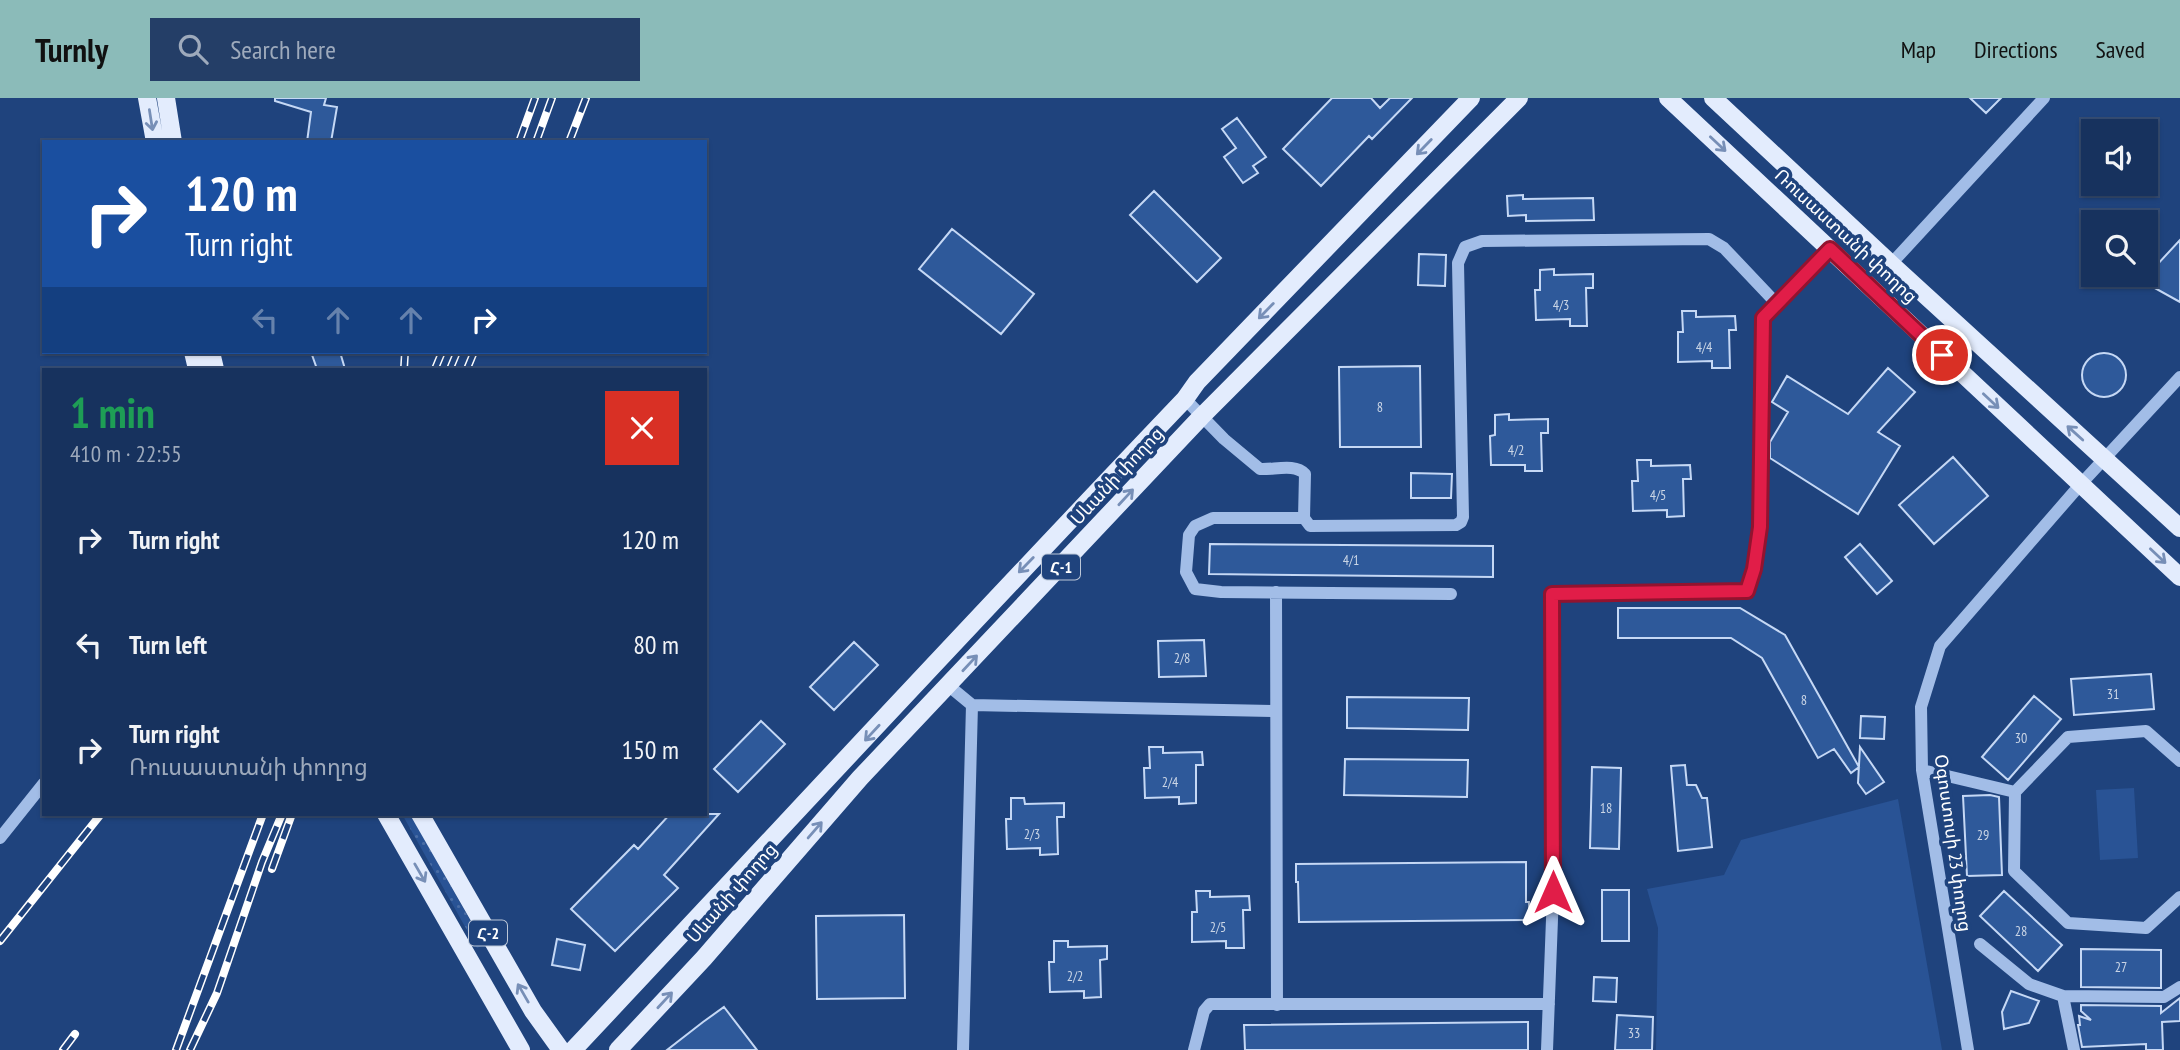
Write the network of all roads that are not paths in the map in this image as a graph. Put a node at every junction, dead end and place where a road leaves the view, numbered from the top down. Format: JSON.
{"nodes":[{"id":1,"x":148,"y":98,"type":"edge"},
{"id":2,"x":166,"y":98,"type":"edge"},
{"id":3,"x":1471,"y":98,"type":"edge"},
{"id":4,"x":1519,"y":98,"type":"edge"},
{"id":5,"x":1668,"y":98,"type":"edge"},
{"id":6,"x":1713,"y":98,"type":"edge"},
{"id":7,"x":2044,"y":98,"type":"edge"},
{"id":8,"x":155,"y":140,"type":"edge"},
{"id":9,"x":173,"y":140,"type":"edge"},
{"id":10,"x":1830,"y":249,"type":"junction"},
{"id":11,"x":1891,"y":264,"type":"junction"},
{"id":12,"x":1777,"y":304,"type":"junction"},
{"id":13,"x":2180,"y":377,"type":"edge"},
{"id":14,"x":1185,"y":400,"type":"junction"},
{"id":15,"x":1201,"y":417,"type":"junction"},
{"id":16,"x":2104,"y":459,"type":"junction"},
{"id":17,"x":2080,"y":485,"type":"junction"},
{"id":18,"x":1304,"y":518,"type":"junction"},
{"id":19,"x":2180,"y":528,"type":"edge"},
{"id":20,"x":2180,"y":576,"type":"edge"},
{"id":21,"x":1276,"y":592,"type":"junction"},
{"id":22,"x":1451,"y":594,"type":"dead end"},
{"id":23,"x":948,"y":686,"type":"junction"},
{"id":24,"x":972,"y":705,"type":"junction"},
{"id":25,"x":1276,"y":711,"type":"junction"},
{"id":26,"x":2180,"y":761,"type":"edge"},
{"id":27,"x":1922,"y":770,"type":"junction"},
{"id":28,"x":42,"y":786,"type":"edge"},
{"id":29,"x":2015,"y":792,"type":"junction"},
{"id":30,"x":387,"y":816,"type":"edge"},
{"id":31,"x":420,"y":816,"type":"edge"},
{"id":32,"x":0,"y":838,"type":"edge"},
{"id":33,"x":2180,"y":897,"type":"edge"},
{"id":34,"x":1980,"y":944,"type":"dead end"},
{"id":35,"x":2180,"y":987,"type":"edge"},
{"id":36,"x":2063,"y":996,"type":"junction"},
{"id":37,"x":1549,"y":1004,"type":"junction"},
{"id":38,"x":1277,"y":1005,"type":"junction"},
{"id":39,"x":521,"y":1050,"type":"edge"},
{"id":40,"x":561,"y":1050,"type":"edge"},
{"id":41,"x":573,"y":1050,"type":"edge"},
{"id":42,"x":618,"y":1050,"type":"edge"},
{"id":43,"x":963,"y":1050,"type":"edge"},
{"id":44,"x":1194,"y":1050,"type":"edge"},
{"id":45,"x":1547,"y":1050,"type":"edge"},
{"id":46,"x":1968,"y":1050,"type":"edge"},
{"id":47,"x":2074,"y":1050,"type":"edge"}],
"edges":[{"from":1,"to":8,"type":"main road","one_way":true},
{"from":2,"to":9,"type":"main road"},
{"from":3,"to":14,"type":"main road","name":"Սևանի փողոց","number":"Հ-1","one_way":true},
{"from":4,"to":15,"type":"main road","name":"Սևանի փողոց","number":"Հ-1"},
{"from":5,"to":10,"type":"main road","name":"Ռուսաստանի փողոց","one_way":true},
{"from":6,"to":11,"type":"main road","name":"Ռուսաստանի փողոց"},
{"from":7,"to":11,"type":"street"},
{"from":10,"to":12,"type":"street"},
{"from":10,"to":17,"type":"main road","name":"Ռուսաստանի փողոց","one_way":true},
{"from":16,"to":11,"type":"main road","name":"Ռուսաստանի փողոց","one_way":true},
{"from":12,"to":18,"type":"street"},
{"from":12,"to":37,"type":"street"},
{"from":13,"to":16,"type":"street","name":"Օգոստոսի 23 փողոց"},
{"from":14,"to":15,"type":"street"},
{"from":14,"to":41,"type":"main road","name":"Սևանի փողոց","number":"Հ-1","one_way":true},
{"from":15,"to":18,"type":"street"},
{"from":23,"to":15,"type":"main road","name":"Սևանի փողոց","number":"Հ-1","one_way":true},
{"from":16,"to":17,"type":"street","name":"Օգոստոսի 23 փողոց"},
{"from":16,"to":19,"type":"main road","name":"Ռուսաստանի փողոց"},
{"from":17,"to":20,"type":"main road","name":"Ռուսաստանի փողոց","one_way":true},
{"from":17,"to":27,"type":"street","name":"Օգոստոսի 23 փողոց"},
{"from":18,"to":21,"type":"street"},
{"from":21,"to":22,"type":"street"},
{"from":21,"to":25,"type":"street"},
{"from":23,"to":24,"type":"street"},
{"from":42,"to":23,"type":"main road","name":"Սևանի փողոց","number":"Հ-1","one_way":true},
{"from":24,"to":25,"type":"street"},
{"from":24,"to":43,"type":"street"},
{"from":25,"to":38,"type":"street"},
{"from":26,"to":29,"type":"street"},
{"from":27,"to":29,"type":"street"},
{"from":27,"to":46,"type":"street","name":"Օգոստոսի 23 փողոց"},
{"from":28,"to":32,"type":"street"},
{"from":29,"to":33,"type":"street"},
{"from":30,"to":39,"type":"main road","number":"Հ-2","one_way":true},
{"from":40,"to":31,"type":"main road","number":"Հ-2","one_way":true},
{"from":34,"to":36,"type":"street"},
{"from":35,"to":36,"type":"street"},
{"from":36,"to":47,"type":"street"},
{"from":37,"to":38,"type":"street"},
{"from":37,"to":45,"type":"street"},
{"from":38,"to":44,"type":"street"}]}
